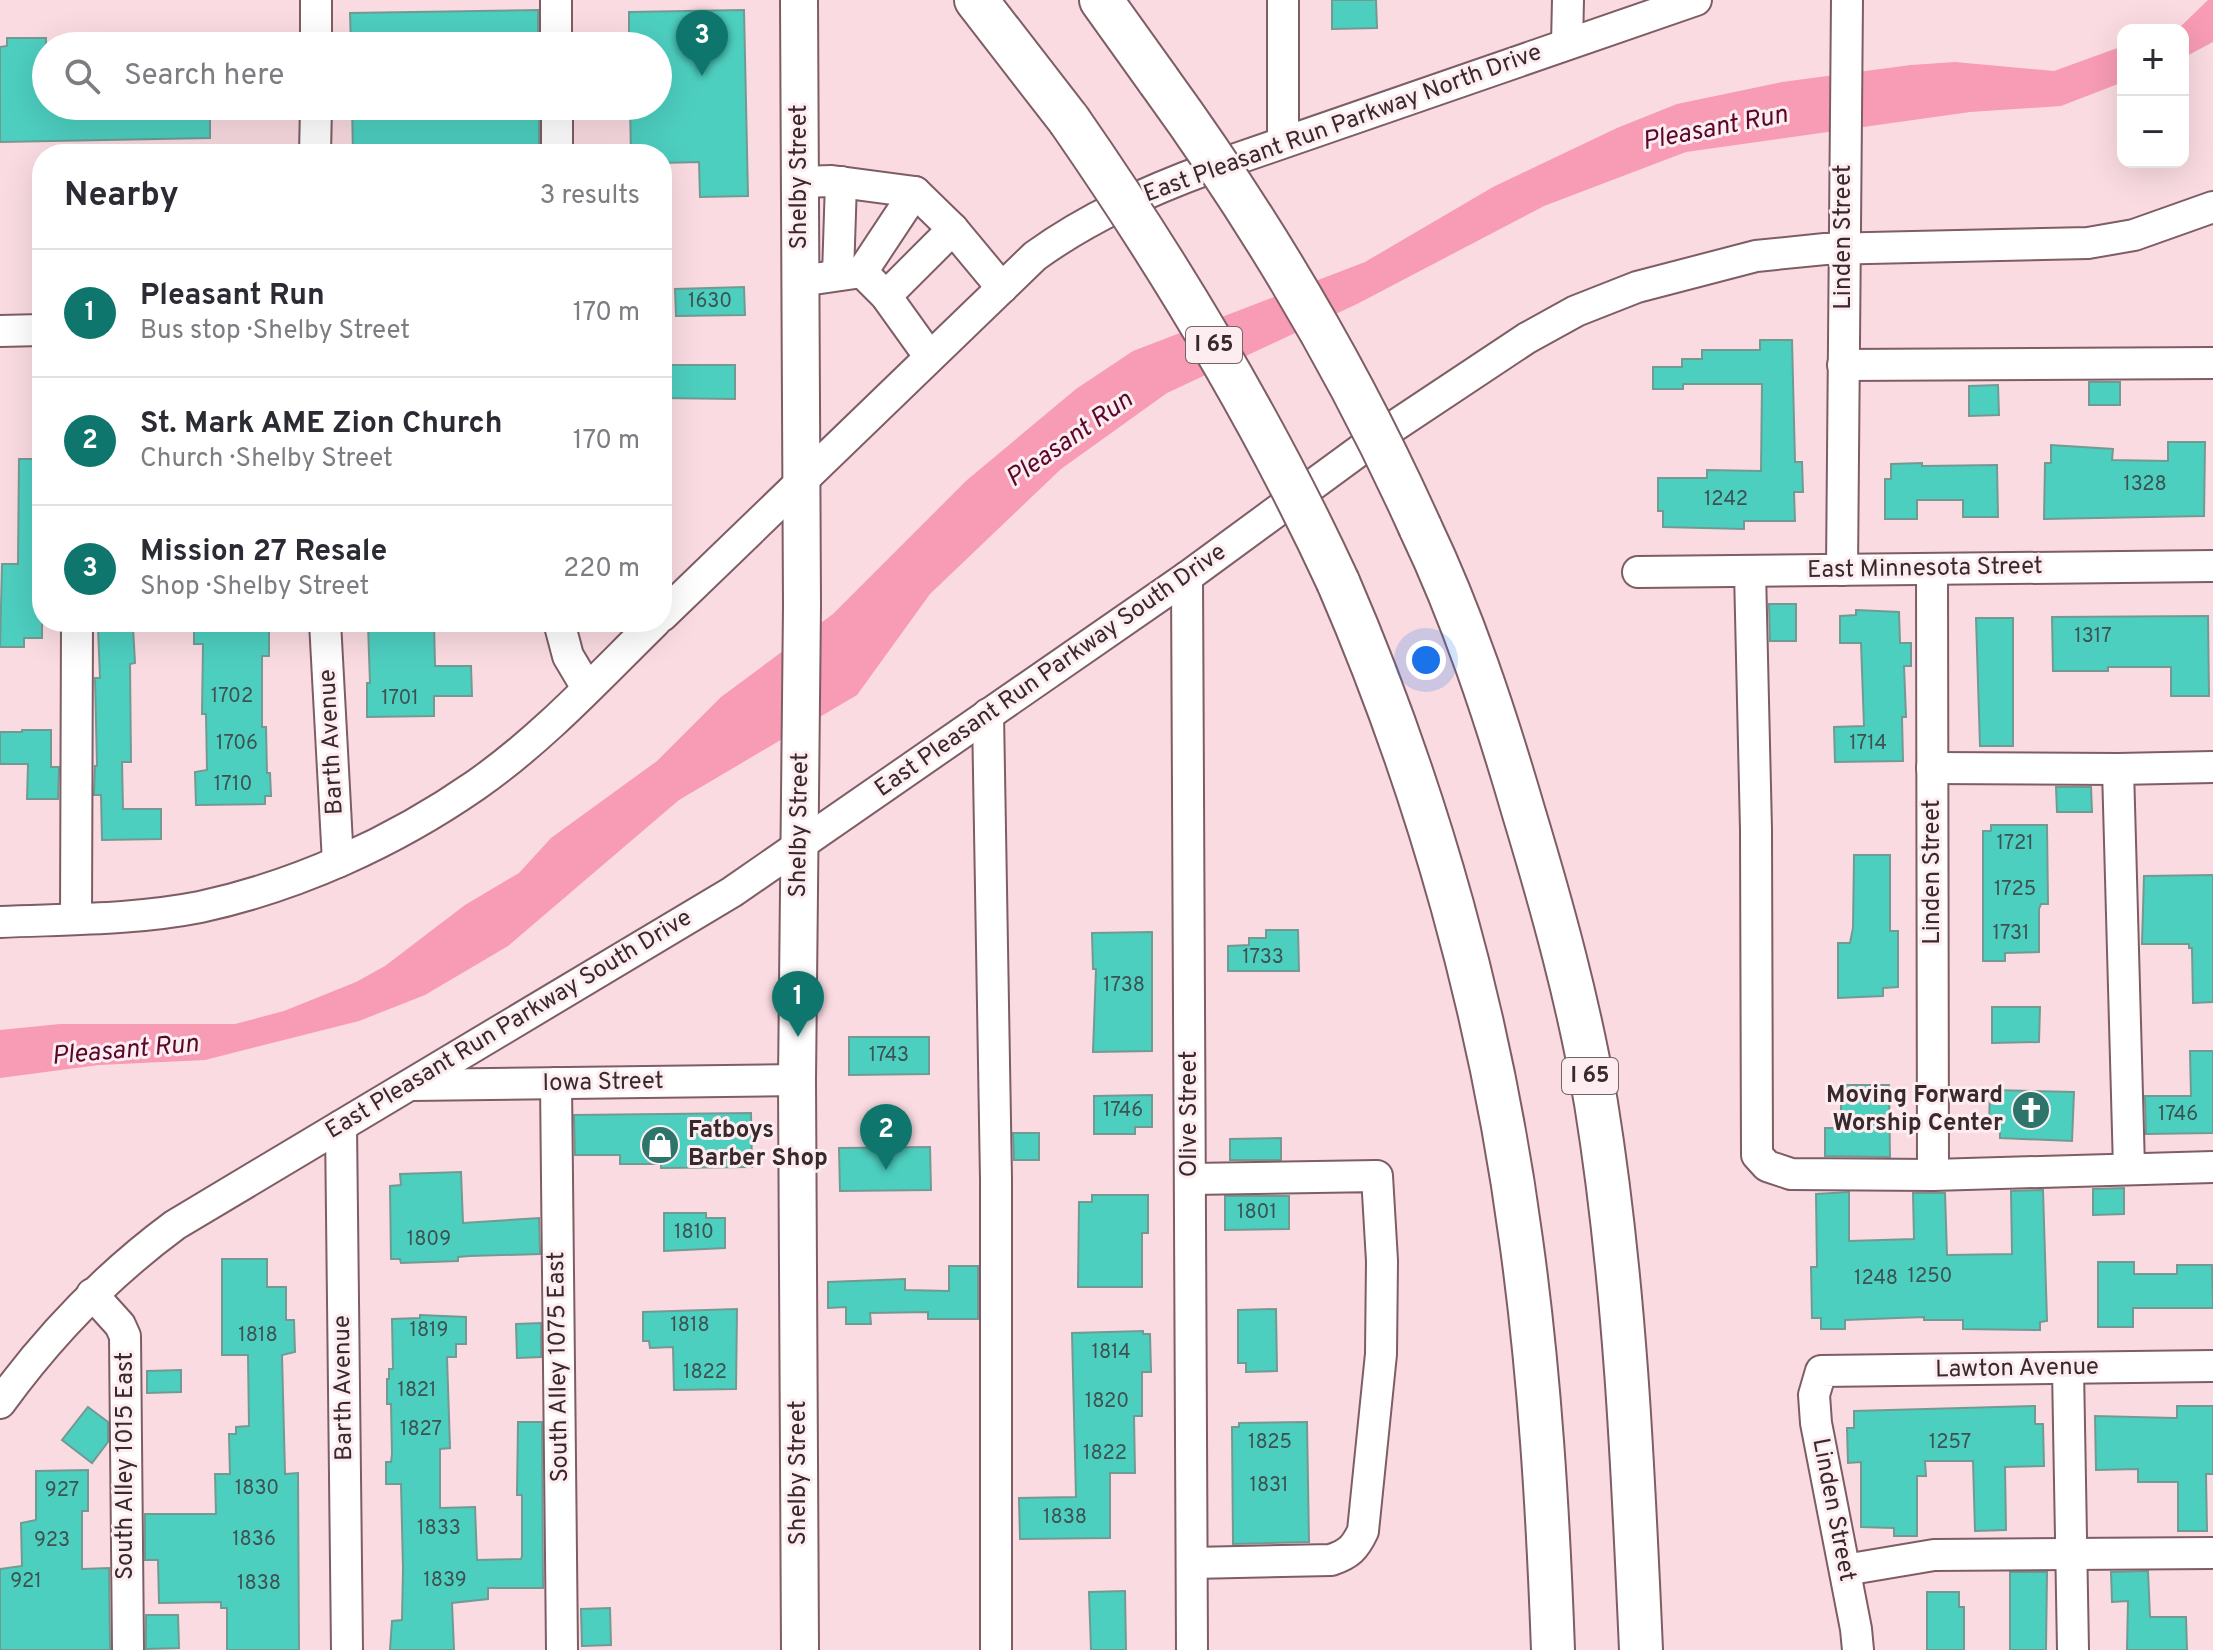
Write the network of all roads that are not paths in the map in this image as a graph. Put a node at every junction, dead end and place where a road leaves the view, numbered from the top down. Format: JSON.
{"nodes":[{"id":1,"x":316,"y":0,"type":"edge"},
{"id":2,"x":556,"y":0,"type":"edge"},
{"id":3,"x":799,"y":0,"type":"edge"},
{"id":4,"x":976,"y":0,"type":"edge"},
{"id":5,"x":1101,"y":0,"type":"edge"},
{"id":6,"x":1283,"y":0,"type":"edge"},
{"id":7,"x":1568,"y":0,"type":"edge"},
{"id":8,"x":1696,"y":0,"type":"edge"},
{"id":9,"x":1847,"y":0,"type":"edge"},
{"id":10,"x":316,"y":32,"type":"edge"},
{"id":11,"x":556,"y":32,"type":"edge"},
{"id":12,"x":1567,"y":44,"type":"junction"},
{"id":13,"x":316,"y":120,"type":"edge"},
{"id":14,"x":557,"y":120,"type":"edge"},
{"id":15,"x":1283,"y":142,"type":"junction"},
{"id":16,"x":315,"y":144,"type":"edge"},
{"id":17,"x":557,"y":144,"type":"edge"},
{"id":18,"x":800,"y":182,"type":"junction"},
{"id":19,"x":841,"y":182,"type":"junction"},
{"id":20,"x":915,"y":192,"type":"junction"},
{"id":21,"x":2213,"y":207,"type":"edge"},
{"id":22,"x":953,"y":229,"type":"junction"},
{"id":23,"x":1844,"y":249,"type":"junction"},
{"id":24,"x":850,"y":274,"type":"junction"},
{"id":25,"x":800,"y":281,"type":"junction"},
{"id":26,"x":1002,"y":288,"type":"junction"},
{"id":27,"x":886,"y":296,"type":"junction"},
{"id":28,"x":32,"y":330,"type":"edge"},
{"id":29,"x":0,"y":331,"type":"edge"},
{"id":30,"x":929,"y":356,"type":"junction"},
{"id":31,"x":2213,"y":363,"type":"edge"},
{"id":32,"x":1843,"y":365,"type":"junction"},
{"id":33,"x":801,"y":480,"type":"junction"},
{"id":34,"x":2213,"y":566,"type":"edge"},
{"id":35,"x":1932,"y":569,"type":"junction"},
{"id":36,"x":1842,"y":570,"type":"junction"},
{"id":37,"x":1750,"y":571,"type":"junction"},
{"id":38,"x":1638,"y":572,"type":"dead end"},
{"id":39,"x":1187,"y":577,"type":"junction"},
{"id":40,"x":672,"y":606,"type":"edge"},
{"id":41,"x":77,"y":632,"type":"edge"},
{"id":42,"x":326,"y":632,"type":"edge"},
{"id":43,"x":562,"y":632,"type":"edge"},
{"id":44,"x":645,"y":632,"type":"edge"},
{"id":45,"x":587,"y":688,"type":"junction"},
{"id":46,"x":988,"y":714,"type":"junction"},
{"id":47,"x":2213,"y":767,"type":"edge"},
{"id":48,"x":1932,"y":768,"type":"junction"},
{"id":49,"x":2118,"y":769,"type":"junction"},
{"id":50,"x":799,"y":846,"type":"junction"},
{"id":51,"x":338,"y":862,"type":"junction"},
{"id":52,"x":76,"y":919,"type":"junction"},
{"id":53,"x":0,"y":922,"type":"edge"},
{"id":54,"x":797,"y":1080,"type":"junction"},
{"id":55,"x":556,"y":1083,"type":"junction"},
{"id":56,"x":409,"y":1085,"type":"junction"},
{"id":57,"x":341,"y":1126,"type":"junction"},
{"id":58,"x":2213,"y":1167,"type":"edge"},
{"id":59,"x":2129,"y":1168,"type":"junction"},
{"id":60,"x":1933,"y":1175,"type":"junction"},
{"id":61,"x":1190,"y":1179,"type":"junction"},
{"id":62,"x":92,"y":1294,"type":"junction"},
{"id":63,"x":2213,"y":1366,"type":"edge"},
{"id":64,"x":2068,"y":1369,"type":"junction"},
{"id":65,"x":1821,"y":1371,"type":"joint"},
{"id":66,"x":0,"y":1403,"type":"edge"},
{"id":67,"x":2213,"y":1553,"type":"edge"},
{"id":68,"x":2071,"y":1554,"type":"junction"},
{"id":69,"x":1192,"y":1563,"type":"junction"},
{"id":70,"x":1845,"y":1570,"type":"junction"},
{"id":71,"x":1553,"y":1648,"type":"edge"},
{"id":72,"x":128,"y":1650,"type":"edge"},
{"id":73,"x":347,"y":1650,"type":"edge"},
{"id":74,"x":562,"y":1650,"type":"edge"},
{"id":75,"x":800,"y":1650,"type":"edge"},
{"id":76,"x":996,"y":1650,"type":"edge"},
{"id":77,"x":1192,"y":1650,"type":"edge"},
{"id":78,"x":1641,"y":1650,"type":"edge"},
{"id":79,"x":1858,"y":1650,"type":"edge"},
{"id":80,"x":2073,"y":1650,"type":"edge"}],
"edges":[{"from":1,"to":10,"type":"street"},
{"from":2,"to":11,"type":"street"},
{"from":3,"to":18,"type":"main road","name":"Shelby Street"},
{"from":4,"to":71,"type":"highway","number":"I 65","bridge":true},
{"from":5,"to":78,"type":"highway","number":"I 65","bridge":true},
{"from":6,"to":15,"type":"street"},
{"from":7,"to":12,"type":"street"},
{"from":8,"to":12,"type":"street","name":"East Pleasant Run Parkway North Drive"},
{"from":9,"to":23,"type":"street","name":"Linden Street"},
{"from":12,"to":15,"type":"street","name":"East Pleasant Run Parkway North Drive"},
{"from":13,"to":16,"type":"street"},
{"from":14,"to":17,"type":"street"},
{"from":15,"to":26,"type":"street","name":"East Pleasant Run Parkway North Drive"},
{"from":18,"to":19,"type":"street"},
{"from":18,"to":25,"type":"main road","name":"Shelby Street"},
{"from":19,"to":20,"type":"street"},
{"from":19,"to":24,"type":"street"},
{"from":20,"to":22,"type":"street"},
{"from":20,"to":24,"type":"street"},
{"from":21,"to":23,"type":"street","name":"East Pleasant Run Parkway South Drive"},
{"from":22,"to":26,"type":"street"},
{"from":22,"to":27,"type":"street"},
{"from":23,"to":32,"type":"street","name":"Linden Street"},
{"from":23,"to":39,"type":"street","name":"East Pleasant Run Parkway South Drive"},
{"from":24,"to":25,"type":"street"},
{"from":24,"to":27,"type":"street"},
{"from":25,"to":33,"type":"main road","name":"Shelby Street"},
{"from":26,"to":30,"type":"street","name":"East Pleasant Run Parkway North Drive"},
{"from":27,"to":30,"type":"street"},
{"from":28,"to":29,"type":"street"},
{"from":30,"to":33,"type":"street","name":"East Pleasant Run Parkway North Drive"},
{"from":31,"to":32,"type":"street"},
{"from":32,"to":36,"type":"street","name":"Linden Street"},
{"from":33,"to":40,"type":"street","name":"East Pleasant Run Parkway North Drive"},
{"from":33,"to":50,"type":"main road","name":"Shelby Street"},
{"from":34,"to":35,"type":"street","name":"East Minnesota Street"},
{"from":35,"to":36,"type":"street","name":"East Minnesota Street"},
{"from":35,"to":48,"type":"street","name":"Linden Street"},
{"from":36,"to":37,"type":"street","name":"East Minnesota Street"},
{"from":37,"to":38,"type":"street","name":"East Minnesota Street"},
{"from":37,"to":60,"type":"street"},
{"from":39,"to":46,"type":"street","name":"East Pleasant Run Parkway South Drive"},
{"from":39,"to":61,"type":"street","name":"Olive Street"},
{"from":41,"to":52,"type":"street"},
{"from":42,"to":51,"type":"street","name":"Barth Avenue"},
{"from":43,"to":45,"type":"street"},
{"from":44,"to":45,"type":"street"},
{"from":45,"to":51,"type":"street"},
{"from":46,"to":50,"type":"street","name":"East Pleasant Run Parkway South Drive"},
{"from":46,"to":76,"type":"street"},
{"from":47,"to":49,"type":"street"},
{"from":48,"to":49,"type":"street"},
{"from":48,"to":60,"type":"street","name":"Linden Street"},
{"from":49,"to":59,"type":"street"},
{"from":50,"to":54,"type":"main road","name":"Shelby Street"},
{"from":50,"to":56,"type":"street","name":"East Pleasant Run Parkway South Drive"},
{"from":51,"to":52,"type":"street"},
{"from":52,"to":53,"type":"street"},
{"from":54,"to":55,"type":"street","name":"Iowa Street"},
{"from":54,"to":75,"type":"main road","name":"Shelby Street"},
{"from":55,"to":56,"type":"street","name":"Iowa Street"},
{"from":55,"to":74,"type":"street","name":"South Alley 1075 East"},
{"from":56,"to":57,"type":"street","name":"East Pleasant Run Parkway South Drive"},
{"from":57,"to":62,"type":"street","name":"East Pleasant Run Parkway South Drive"},
{"from":57,"to":73,"type":"street","name":"Barth Avenue"},
{"from":58,"to":59,"type":"street"},
{"from":59,"to":60,"type":"street"},
{"from":61,"to":69,"type":"street","name":"Olive Street"},
{"from":61,"to":69,"type":"street"},
{"from":62,"to":66,"type":"street","name":"East Pleasant Run Parkway South Drive"},
{"from":62,"to":72,"type":"street","name":"South Alley 1015 East"},
{"from":63,"to":64,"type":"street","name":"Lawton Avenue"},
{"from":64,"to":65,"type":"street","name":"Lawton Avenue"},
{"from":64,"to":68,"type":"street"},
{"from":65,"to":70,"type":"street","name":"Linden Street"},
{"from":67,"to":68,"type":"street"},
{"from":68,"to":70,"type":"street"},
{"from":68,"to":80,"type":"street"},
{"from":69,"to":77,"type":"street","name":"Olive Street"},
{"from":70,"to":79,"type":"street","name":"Linden Street"}]}
